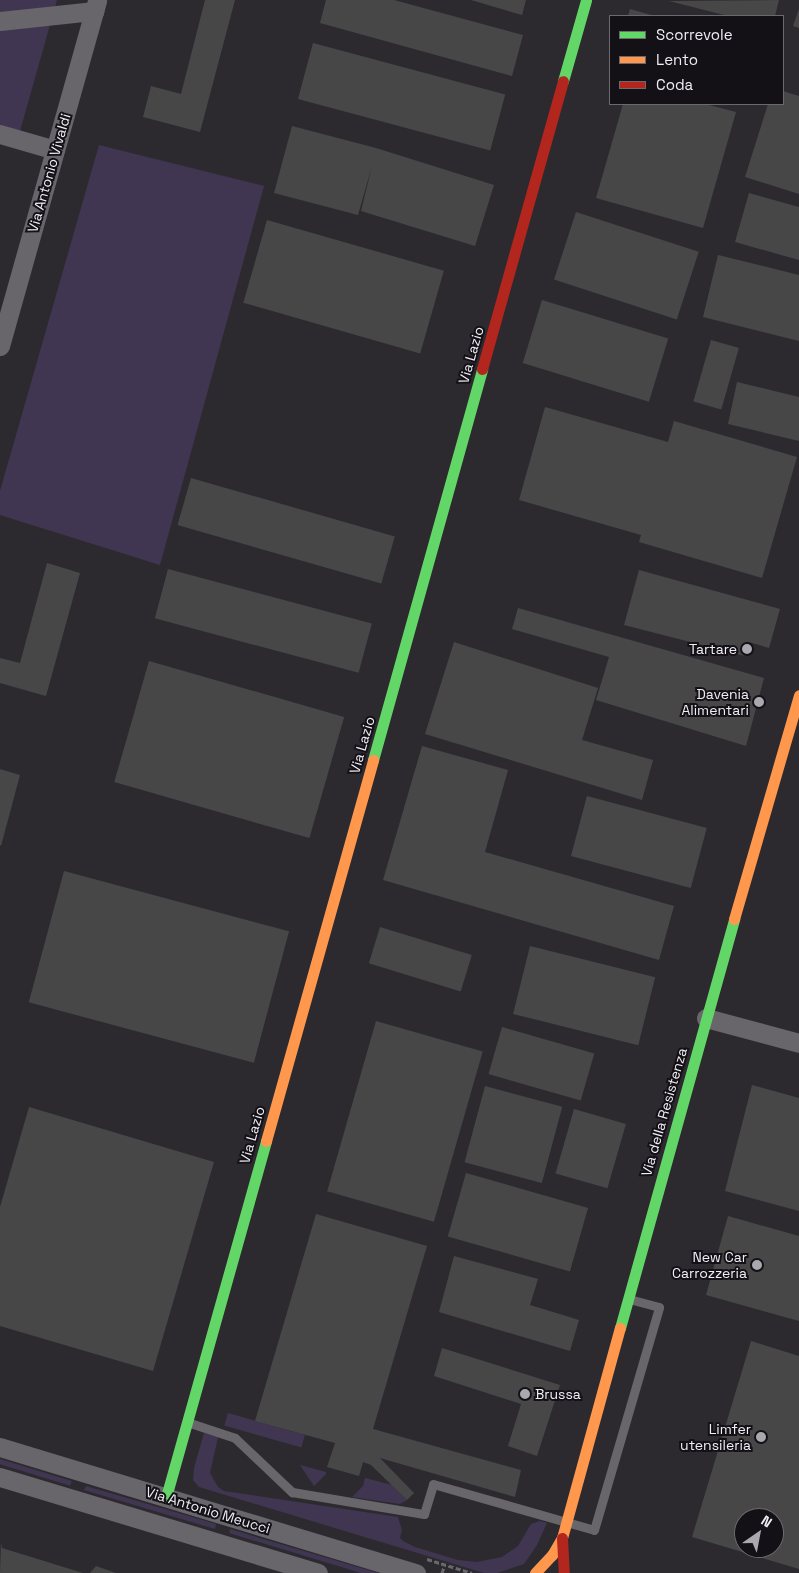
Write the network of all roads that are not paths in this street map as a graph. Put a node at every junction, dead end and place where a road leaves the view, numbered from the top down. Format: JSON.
{"nodes":[{"id":1,"x":586,"y":0,"type":"edge"},
{"id":2,"x":96,"y":6,"type":"edge"},
{"id":3,"x":0,"y":22,"type":"edge"},
{"id":4,"x":0,"y":134,"type":"edge"},
{"id":5,"x":55,"y":150,"type":"junction"},
{"id":6,"x":0,"y":346,"type":"edge"},
{"id":7,"x":799,"y":695,"type":"edge"},
{"id":8,"x":706,"y":1018,"type":"junction"},
{"id":9,"x":799,"y":1044,"type":"edge"},
{"id":10,"x":628,"y":1298,"type":"junction"},
{"id":11,"x":188,"y":1422,"type":"junction"},
{"id":12,"x":0,"y":1447,"type":"edge"},
{"id":13,"x":0,"y":1477,"type":"edge"},
{"id":14,"x":166,"y":1497,"type":"junction"},
{"id":15,"x":566,"y":1521,"type":"junction"},
{"id":16,"x":562,"y":1538,"type":"junction"},
{"id":17,"x":318,"y":1573,"type":"edge"},
{"id":18,"x":416,"y":1573,"type":"edge"},
{"id":19,"x":535,"y":1573,"type":"edge"},
{"id":20,"x":564,"y":1573,"type":"edge"}],
"edges":[{"from":1,"to":11,"type":"street","name":"Via Lazio"},
{"from":2,"to":3,"type":"street"},
{"from":2,"to":5,"type":"street","name":"Via Antonio Vivaldi"},
{"from":4,"to":5,"type":"street"},
{"from":5,"to":6,"type":"street","name":"Via Antonio Vivaldi"},
{"from":7,"to":8,"type":"street","name":"Via della Resistenza"},
{"from":8,"to":9,"type":"street"},
{"from":8,"to":10,"type":"street","name":"Via della Resistenza"},
{"from":10,"to":15,"type":"street","name":"Via della Resistenza"},
{"from":10,"to":15,"type":"lane"},
{"from":11,"to":14,"type":"street","name":"Via Lazio"},
{"from":11,"to":15,"type":"lane"},
{"from":12,"to":14,"type":"street","name":"Via Antonio Meucci"},
{"from":13,"to":17,"type":"street","name":"Via Antonio Meucci"},
{"from":14,"to":18,"type":"street","name":"Via Antonio Meucci"},
{"from":15,"to":16,"type":"street","name":"Via della Resistenza"},
{"from":16,"to":19,"type":"street","name":"Via della Resistenza"},
{"from":16,"to":20,"type":"street","name":"Via della Resistenza"}]}
